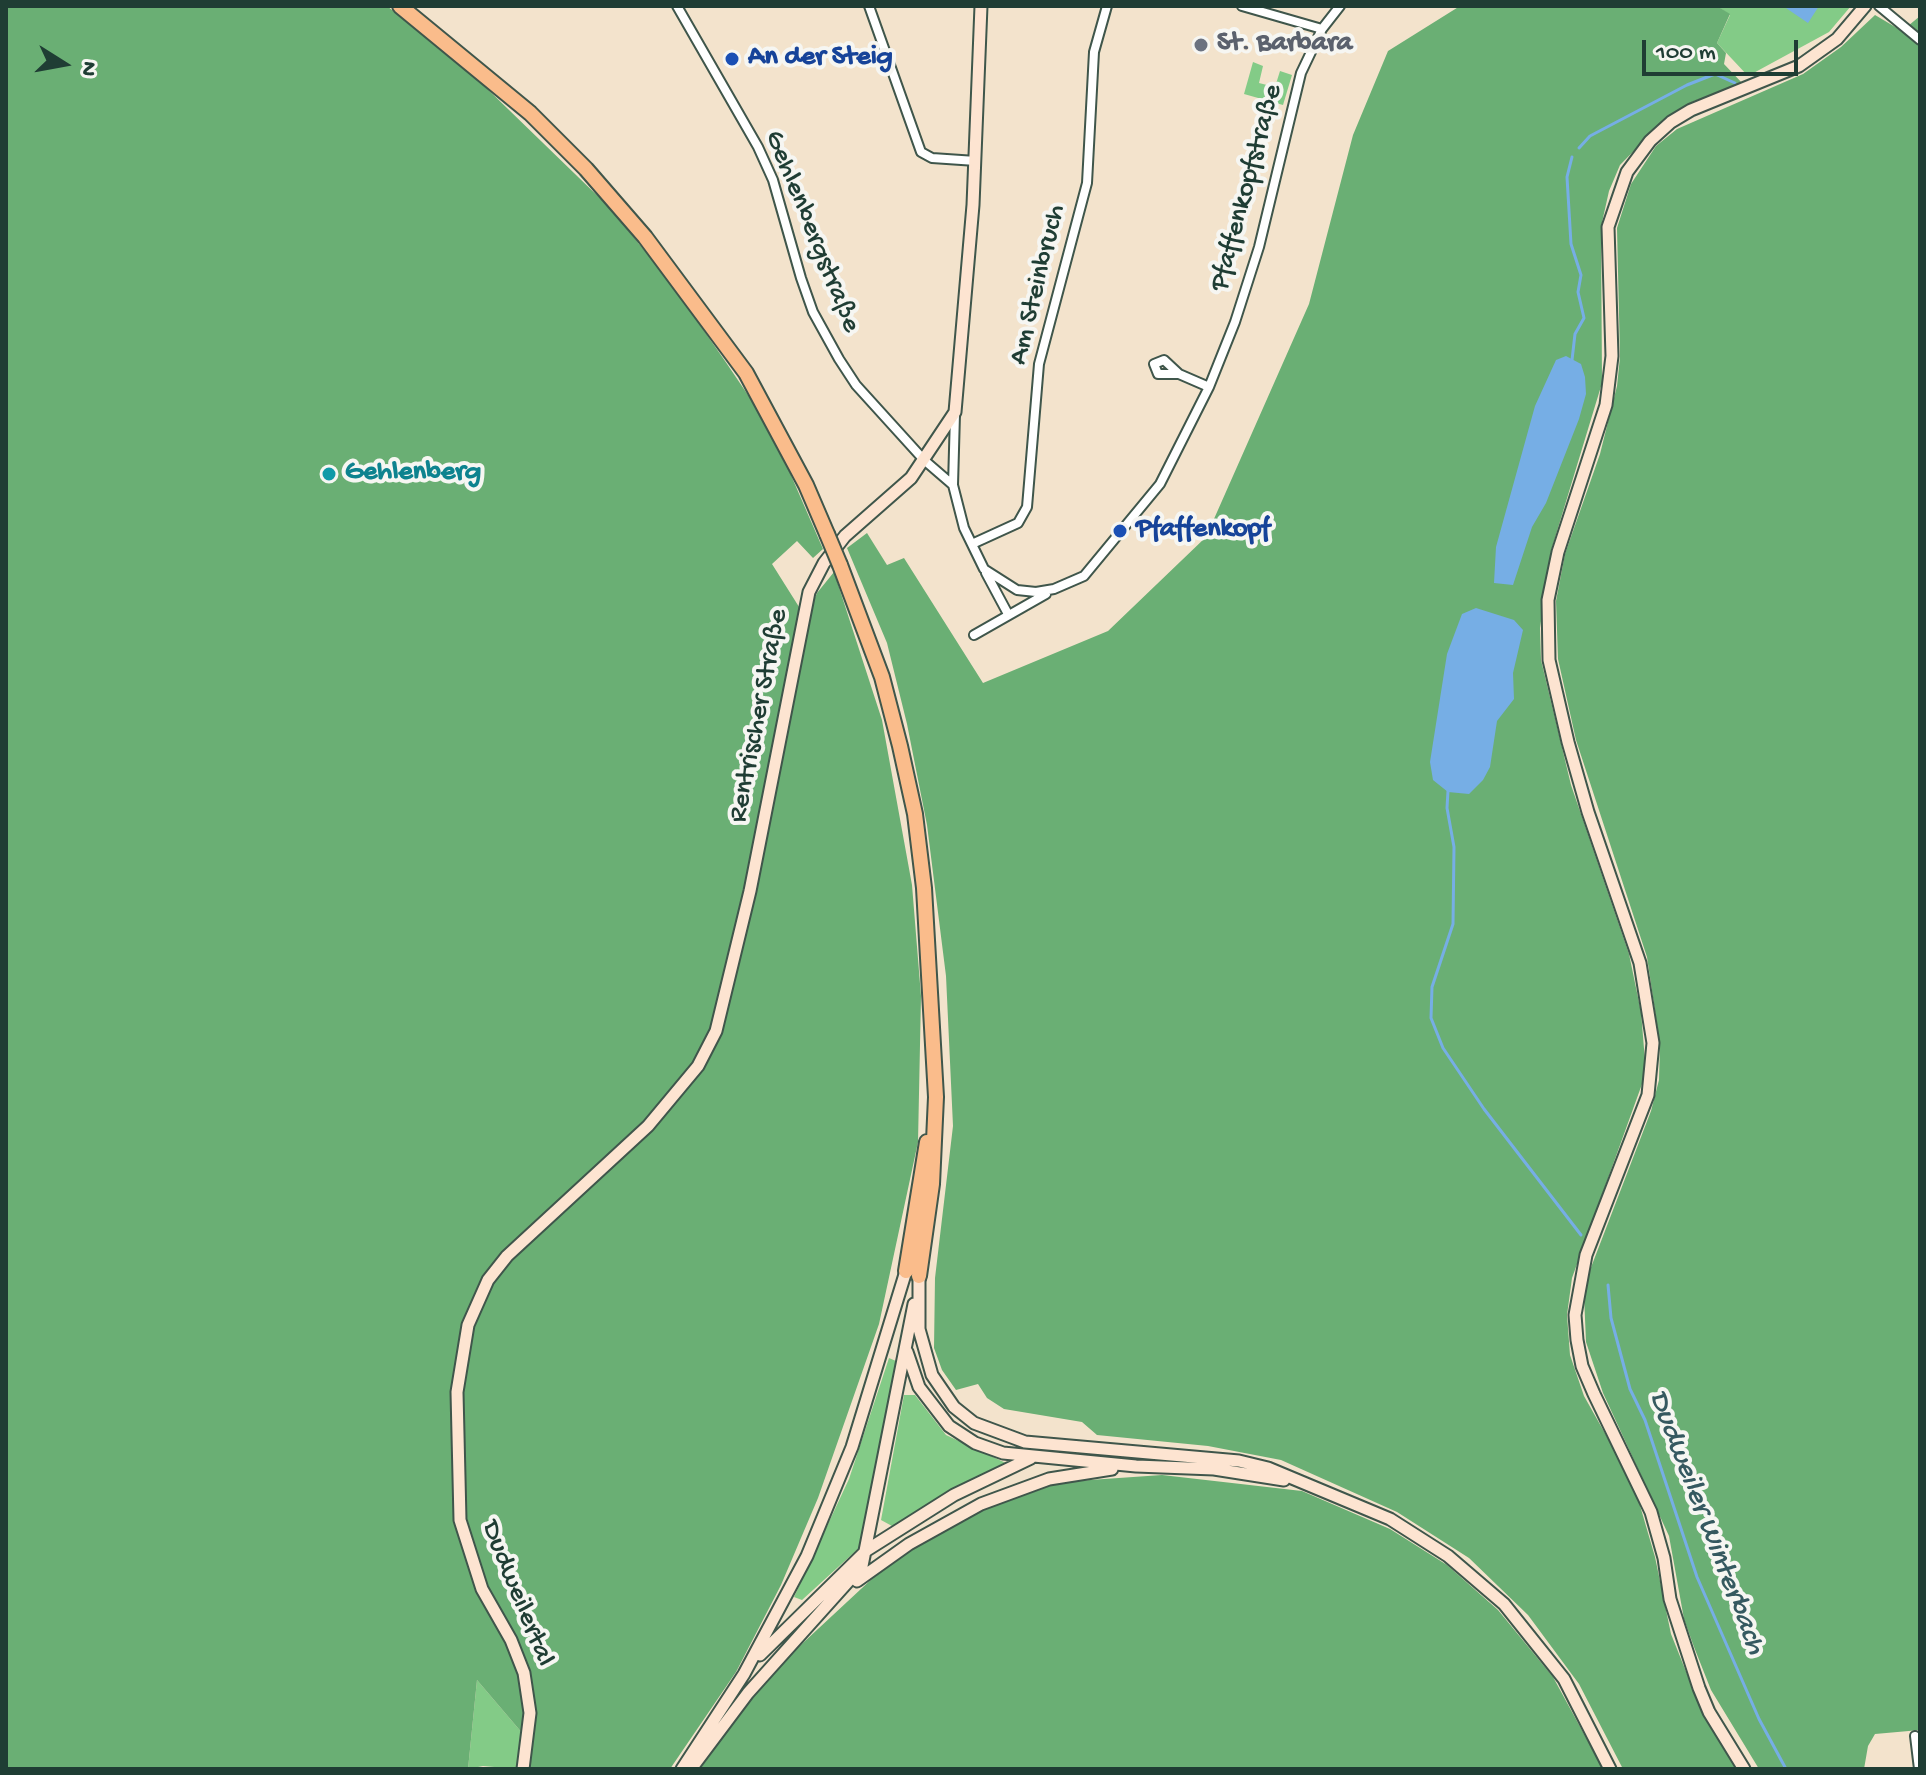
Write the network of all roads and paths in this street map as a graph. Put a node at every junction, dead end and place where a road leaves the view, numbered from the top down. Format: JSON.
{"nodes":[{"id":1,"x":400,"y":6,"type":"edge"},
{"id":2,"x":677,"y":6,"type":"edge"},
{"id":3,"x":869,"y":6,"type":"edge"},
{"id":4,"x":981,"y":6,"type":"edge"},
{"id":5,"x":1107,"y":6,"type":"edge"},
{"id":6,"x":1242,"y":6,"type":"edge"},
{"id":7,"x":1340,"y":6,"type":"edge"},
{"id":8,"x":1865,"y":6,"type":"edge"},
{"id":9,"x":1879,"y":6,"type":"edge"},
{"id":10,"x":1322,"y":29,"type":"junction"},
{"id":11,"x":1920,"y":40,"type":"edge"},
{"id":12,"x":976,"y":161,"type":"junction"},
{"id":13,"x":1179,"y":374,"type":"dead end"},
{"id":14,"x":1209,"y":387,"type":"junction"},
{"id":15,"x":955,"y":412,"type":"junction"},
{"id":16,"x":924,"y":460,"type":"junction"},
{"id":17,"x":953,"y":485,"type":"junction"},
{"id":18,"x":972,"y":544,"type":"junction"},
{"id":19,"x":984,"y":569,"type":"junction"},
{"id":20,"x":1054,"y":589,"type":"junction"},
{"id":21,"x":1008,"y":614,"type":"junction"},
{"id":22,"x":974,"y":635,"type":"dead end"},
{"id":23,"x":648,"y":1126,"type":"joint"},
{"id":24,"x":913,"y":1274,"type":"junction"},
{"id":25,"x":905,"y":1347,"type":"junction"},
{"id":26,"x":1075,"y":1449,"type":"junction"},
{"id":27,"x":1031,"y":1458,"type":"junction"},
{"id":28,"x":1136,"y":1466,"type":"junction"},
{"id":29,"x":1305,"y":1483,"type":"junction"},
{"id":30,"x":867,"y":1550,"type":"junction"},
{"id":31,"x":832,"y":1602,"type":"junction"},
{"id":32,"x":744,"y":1674,"type":"junction"},
{"id":33,"x":1915,"y":1736,"type":"dead end"},
{"id":34,"x":523,"y":1769,"type":"edge"},
{"id":35,"x":682,"y":1769,"type":"edge"},
{"id":36,"x":691,"y":1769,"type":"edge"},
{"id":37,"x":1610,"y":1769,"type":"edge"},
{"id":38,"x":1744,"y":1769,"type":"edge"},
{"id":39,"x":1919,"y":1769,"type":"edge"}],
"edges":[{"from":1,"to":24,"type":"highway","bridge":true},
{"from":2,"to":16,"type":"street","name":"Gehlenbergstraße"},
{"from":3,"to":12,"type":"street"},
{"from":4,"to":12,"type":"main road","name":"Rentrischer Straße"},
{"from":5,"to":18,"type":"street","name":"Am Steinbruch"},
{"from":6,"to":10,"type":"street"},
{"from":7,"to":10,"type":"street","name":"Pfaffenkopfstraße"},
{"from":8,"to":38,"type":"main road"},
{"from":9,"to":11,"type":"street"},
{"from":10,"to":14,"type":"street","name":"Pfaffenkopfstraße"},
{"from":12,"to":15,"type":"main road","name":"Rentrischer Straße"},
{"from":13,"to":14,"type":"street"},
{"from":14,"to":20,"type":"street","name":"Pfaffenkopfstraße"},
{"from":15,"to":16,"type":"main road","name":"Rentrischer Straße"},
{"from":15,"to":17,"type":"street"},
{"from":16,"to":17,"type":"street"},
{"from":16,"to":23,"type":"main road","name":"Rentrischer Straße"},
{"from":17,"to":18,"type":"street"},
{"from":18,"to":19,"type":"street"},
{"from":19,"to":20,"type":"street","name":"Pfaffenkopfstraße"},
{"from":19,"to":21,"type":"street"},
{"from":20,"to":21,"type":"street","name":"Pfaffenkopfstraße"},
{"from":21,"to":22,"type":"street","name":"Pfaffenkopfstraße"},
{"from":23,"to":34,"type":"main road","name":"Dudweilertal"},
{"from":24,"to":25,"type":"main road"},
{"from":24,"to":26,"type":"main road"},
{"from":24,"to":32,"type":"main road"},
{"from":25,"to":27,"type":"main road"},
{"from":25,"to":30,"type":"main road"},
{"from":26,"to":27,"type":"main road"},
{"from":26,"to":29,"type":"main road"},
{"from":27,"to":28,"type":"main road"},
{"from":27,"to":30,"type":"main road"},
{"from":28,"to":29,"type":"main road"},
{"from":28,"to":31,"type":"main road"},
{"from":29,"to":37,"type":"main road"},
{"from":30,"to":31,"type":"main road"},
{"from":30,"to":32,"type":"main road"},
{"from":31,"to":36,"type":"main road"},
{"from":32,"to":35,"type":"main road"},
{"from":33,"to":39,"type":"street"}]}
